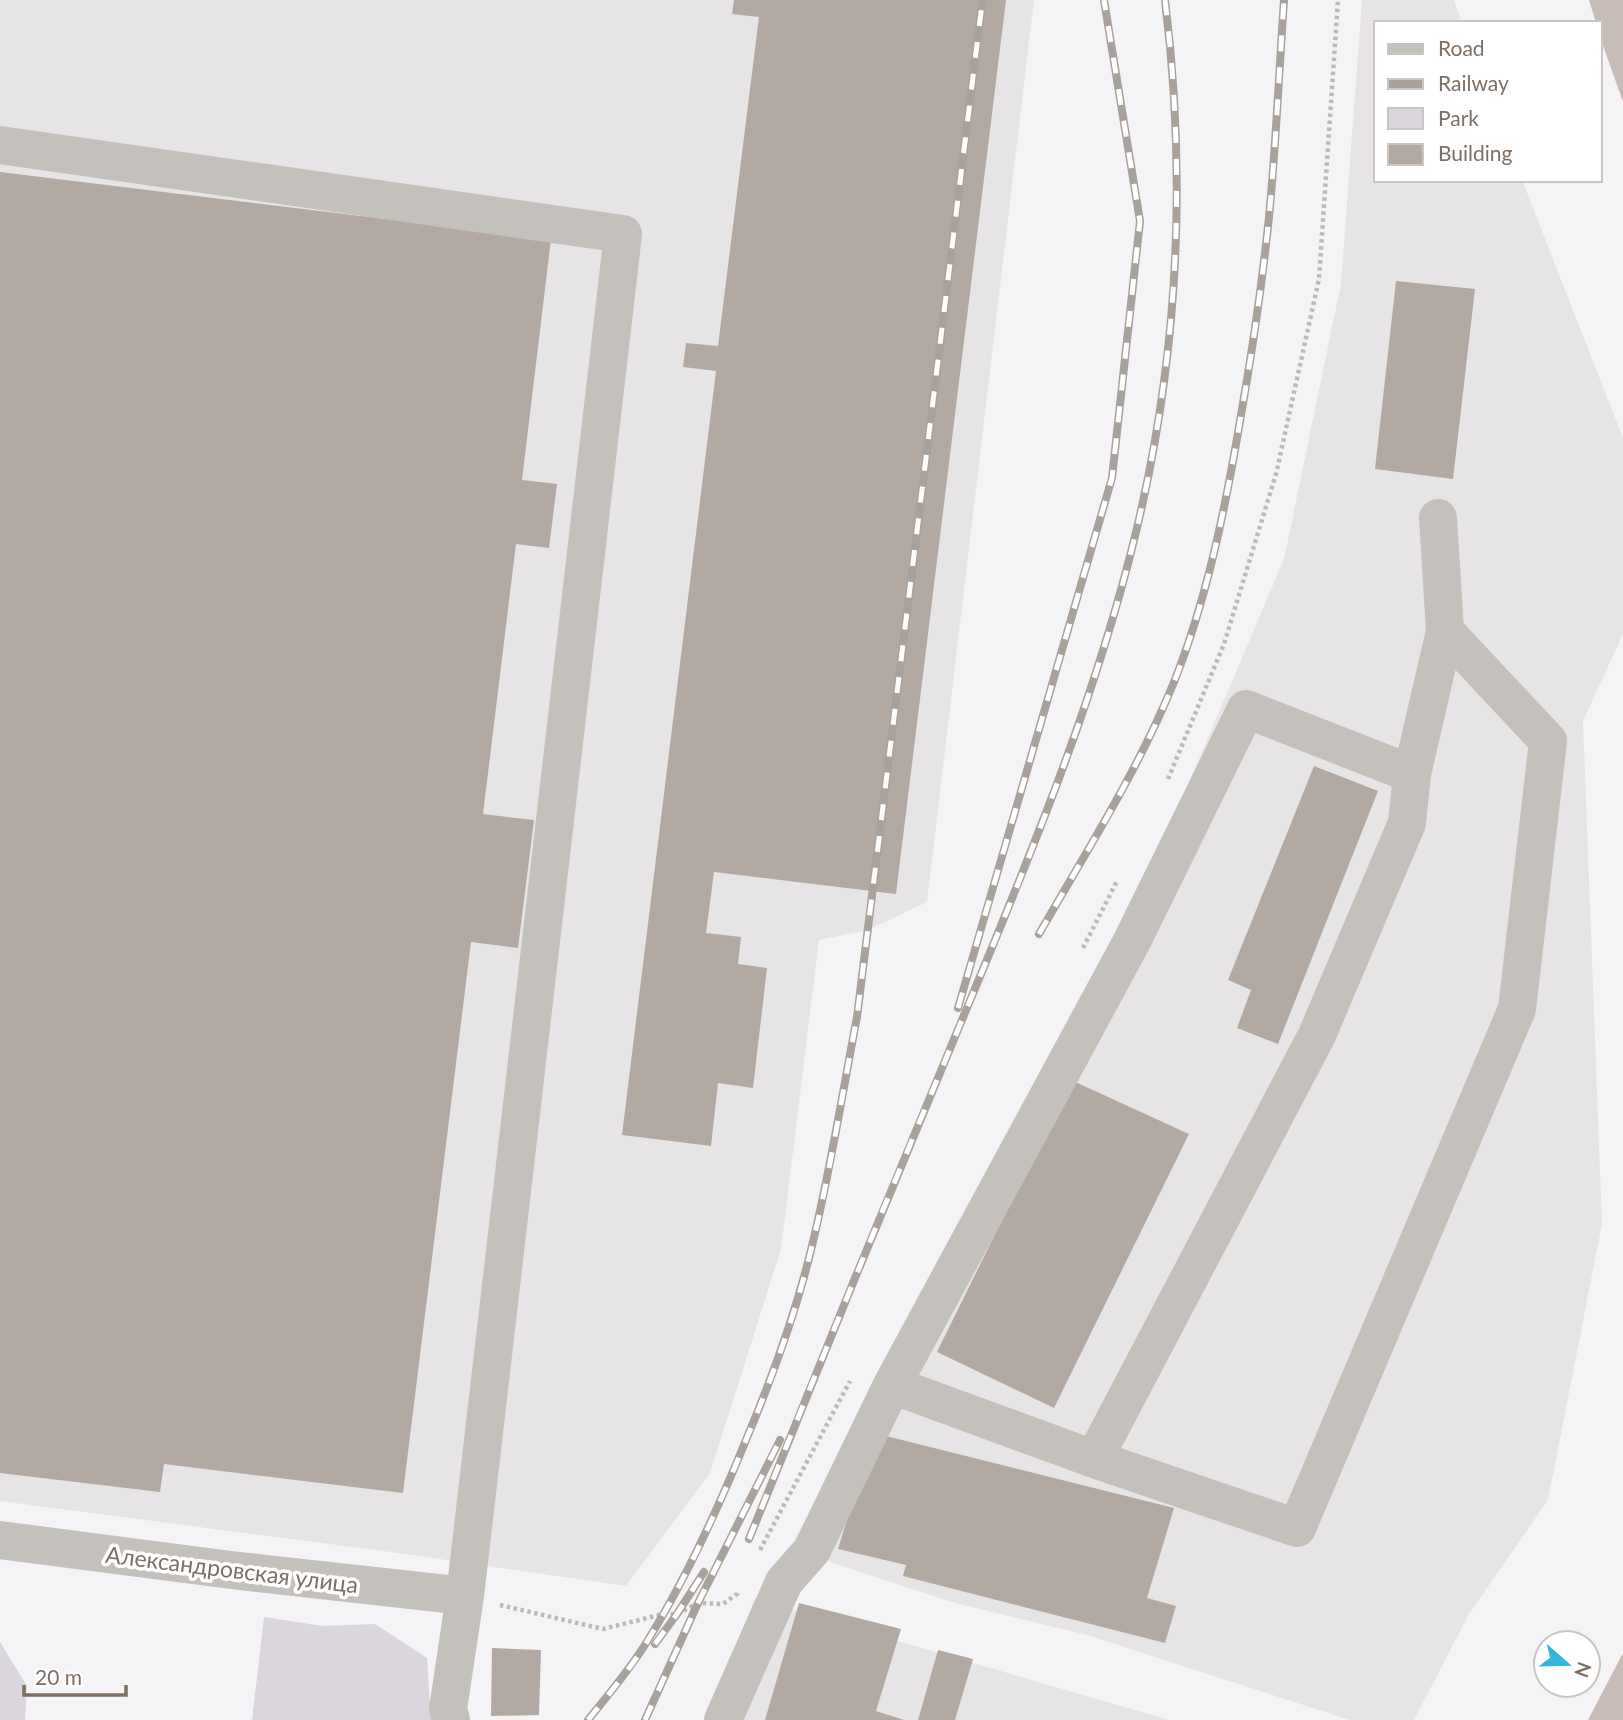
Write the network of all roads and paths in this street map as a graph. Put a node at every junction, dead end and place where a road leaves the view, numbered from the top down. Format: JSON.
{"nodes":[{"id":1,"x":1338,"y":0,"type":"edge"},
{"id":2,"x":0,"y":145,"type":"edge"},
{"id":3,"x":1438,"y":518,"type":"dead end"},
{"id":4,"x":1445,"y":631,"type":"junction"},
{"id":5,"x":1412,"y":774,"type":"junction"},
{"id":6,"x":1166,"y":784,"type":"dead end"},
{"id":7,"x":1122,"y":871,"type":"dead end"},
{"id":8,"x":1078,"y":958,"type":"dead end"},
{"id":9,"x":853,"y":1376,"type":"dead end"},
{"id":10,"x":892,"y":1385,"type":"junction"},
{"id":11,"x":1094,"y":1459,"type":"junction"},
{"id":12,"x":0,"y":1540,"type":"edge"},
{"id":13,"x":756,"y":1558,"type":"dead end"},
{"id":14,"x":743,"y":1582,"type":"dead end"},
{"id":15,"x":465,"y":1597,"type":"junction"},
{"id":16,"x":451,"y":1720,"type":"edge"},
{"id":17,"x":723,"y":1720,"type":"edge"}],
"edges":[{"from":1,"to":6,"type":"path"},
{"from":2,"to":15,"type":"street"},
{"from":3,"to":4,"type":"street"},
{"from":4,"to":5,"type":"street"},
{"from":4,"to":11,"type":"street"},
{"from":5,"to":10,"type":"street"},
{"from":5,"to":11,"type":"street"},
{"from":7,"to":8,"type":"path"},
{"from":9,"to":13,"type":"path"},
{"from":10,"to":11,"type":"street"},
{"from":10,"to":17,"type":"street"},
{"from":12,"to":15,"type":"street","name":"Александровская улица"},
{"from":14,"to":15,"type":"path"},
{"from":15,"to":16,"type":"street"}]}
